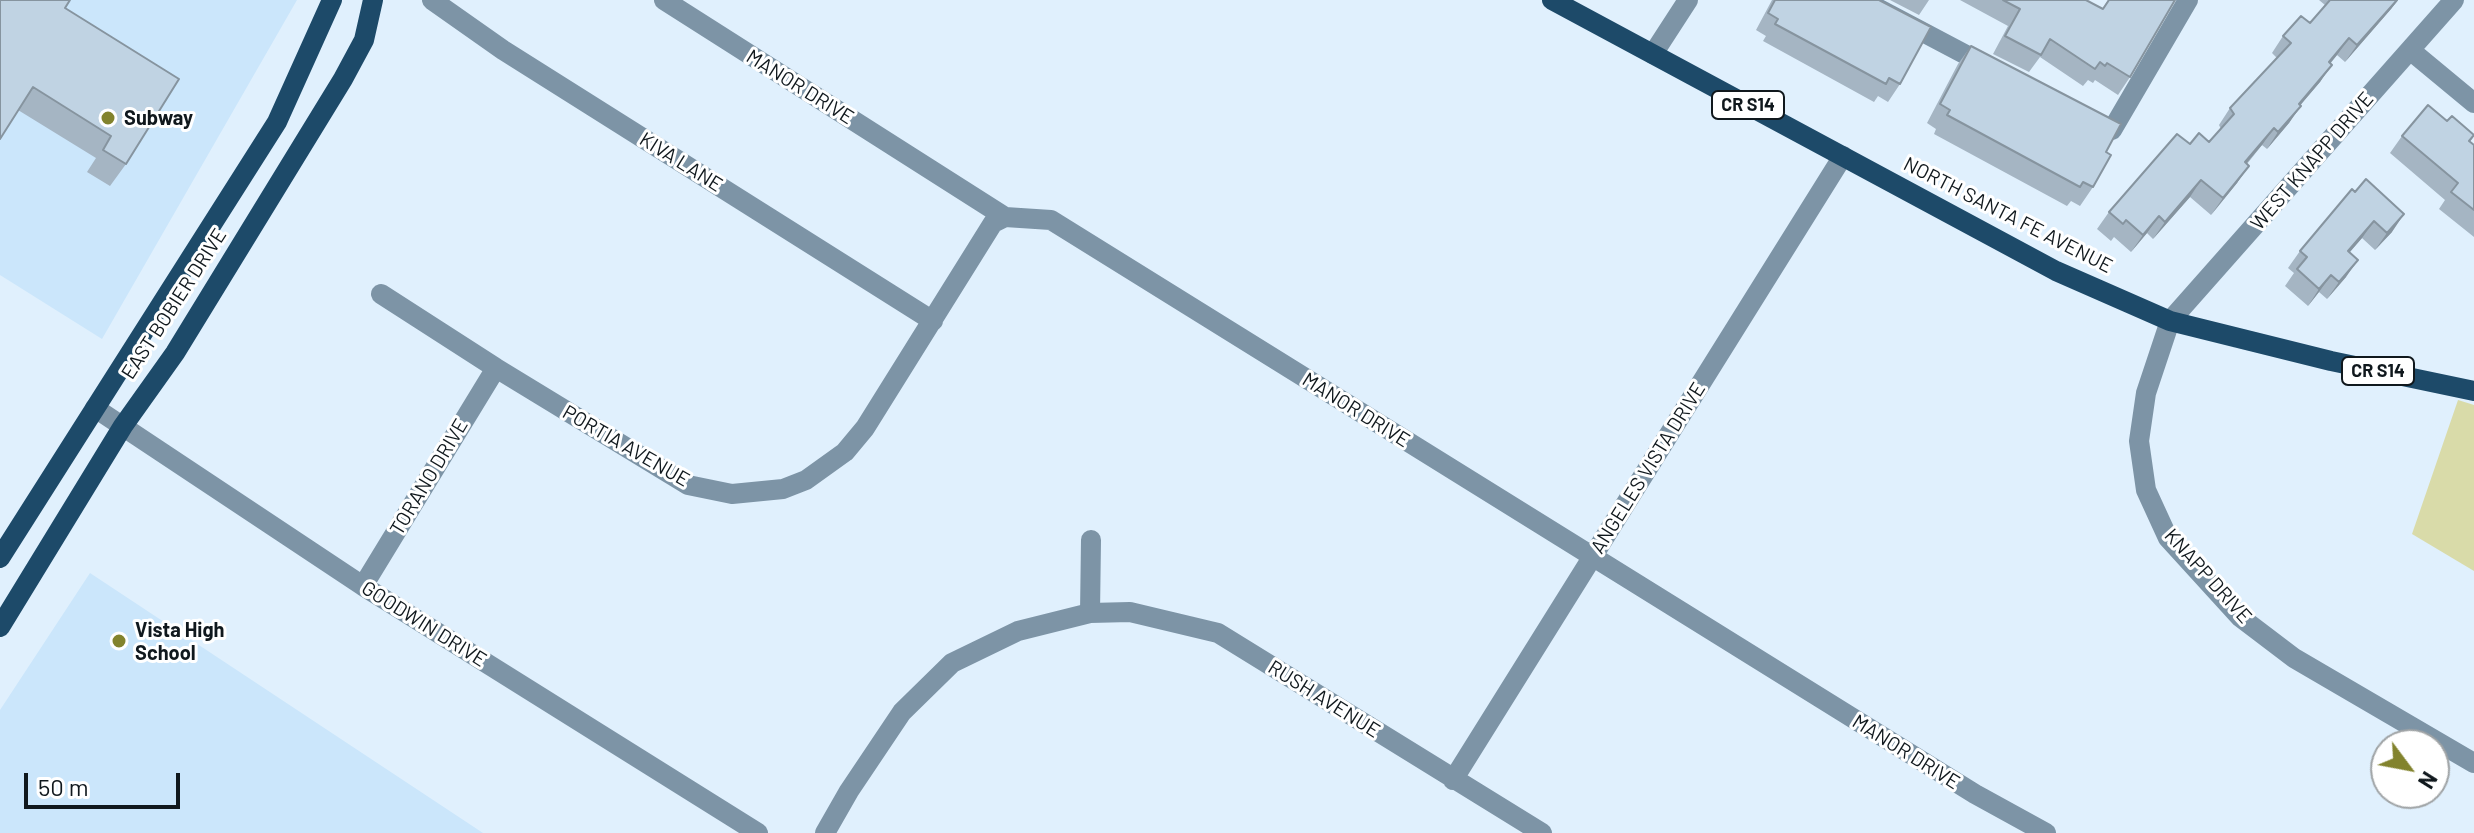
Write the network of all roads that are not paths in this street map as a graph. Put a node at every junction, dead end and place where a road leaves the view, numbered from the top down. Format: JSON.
{"nodes":[{"id":1,"x":332,"y":0,"type":"edge"},
{"id":2,"x":373,"y":0,"type":"edge"},
{"id":3,"x":432,"y":0,"type":"edge"},
{"id":4,"x":664,"y":0,"type":"edge"},
{"id":5,"x":1552,"y":0,"type":"edge"},
{"id":6,"x":1688,"y":0,"type":"edge"},
{"id":7,"x":1862,"y":0,"type":"edge"},
{"id":8,"x":2188,"y":0,"type":"edge"},
{"id":9,"x":2454,"y":0,"type":"edge"},
{"id":10,"x":2410,"y":50,"type":"junction"},
{"id":11,"x":1653,"y":54,"type":"junction"},
{"id":12,"x":2001,"y":72,"type":"edge"},
{"id":13,"x":2474,"y":103,"type":"edge"},
{"id":14,"x":2084,"y":116,"type":"edge"},
{"id":15,"x":1843,"y":156,"type":"junction"},
{"id":16,"x":1005,"y":217,"type":"junction"},
{"id":17,"x":381,"y":294,"type":"dead end"},
{"id":18,"x":933,"y":321,"type":"junction"},
{"id":19,"x":2170,"y":321,"type":"junction"},
{"id":20,"x":496,"y":368,"type":"junction"},
{"id":21,"x":2474,"y":391,"type":"edge"},
{"id":22,"x":95,"y":408,"type":"junction"},
{"id":23,"x":123,"y":426,"type":"junction"},
{"id":24,"x":1091,"y":540,"type":"dead end"},
{"id":25,"x":0,"y":558,"type":"edge"},
{"id":26,"x":1592,"y":558,"type":"junction"},
{"id":27,"x":363,"y":586,"type":"junction"},
{"id":28,"x":1090,"y":613,"type":"junction"},
{"id":29,"x":0,"y":627,"type":"edge"},
{"id":30,"x":2474,"y":763,"type":"edge"},
{"id":31,"x":1453,"y":780,"type":"junction"},
{"id":32,"x":758,"y":833,"type":"edge"},
{"id":33,"x":825,"y":833,"type":"edge"},
{"id":34,"x":1542,"y":833,"type":"edge"},
{"id":35,"x":2046,"y":833,"type":"edge"}],
"edges":[{"from":1,"to":22,"type":"main road","name":"EAST BOBIER DRIVE"},
{"from":2,"to":23,"type":"main road","name":"EAST BOBIER DRIVE"},
{"from":3,"to":18,"type":"street","name":"KIVA LANE"},
{"from":4,"to":16,"type":"street","name":"MANOR DRIVE"},
{"from":5,"to":11,"type":"main road","name":"NORTH SANTA FE AVENUE","number":"CR S14"},
{"from":6,"to":11,"type":"street"},
{"from":7,"to":12,"type":"street"},
{"from":8,"to":14,"type":"street"},
{"from":9,"to":10,"type":"street","name":"WEST KNAPP DRIVE"},
{"from":10,"to":13,"type":"street"},
{"from":10,"to":19,"type":"street","name":"WEST KNAPP DRIVE"},
{"from":11,"to":15,"type":"main road","name":"NORTH SANTA FE AVENUE","number":"CR S14"},
{"from":15,"to":19,"type":"main road","name":"NORTH SANTA FE AVENUE","number":"CR S14"},
{"from":15,"to":26,"type":"street","name":"ANGELES VISTA DRIVE"},
{"from":16,"to":18,"type":"street","name":"PORTIA AVENUE"},
{"from":16,"to":26,"type":"street","name":"MANOR DRIVE"},
{"from":17,"to":20,"type":"street","name":"PORTIA AVENUE"},
{"from":18,"to":20,"type":"street","name":"PORTIA AVENUE"},
{"from":19,"to":21,"type":"main road","name":"NORTH SANTA FE AVENUE","number":"CR S14"},
{"from":19,"to":30,"type":"street","name":"KNAPP DRIVE"},
{"from":20,"to":27,"type":"street","name":"TORANO DRIVE"},
{"from":22,"to":23,"type":"street","name":"GOODWIN DRIVE"},
{"from":22,"to":25,"type":"main road","name":"EAST BOBIER DRIVE"},
{"from":23,"to":27,"type":"street","name":"GOODWIN DRIVE"},
{"from":23,"to":29,"type":"main road","name":"EAST BOBIER DRIVE"},
{"from":24,"to":28,"type":"street"},
{"from":26,"to":31,"type":"street","name":"ANGELES VISTA DRIVE"},
{"from":26,"to":35,"type":"street","name":"MANOR DRIVE"},
{"from":27,"to":32,"type":"street","name":"GOODWIN DRIVE"},
{"from":28,"to":31,"type":"street","name":"RUSH AVENUE"},
{"from":28,"to":33,"type":"street","name":"RUSH AVENUE"},
{"from":31,"to":34,"type":"street","name":"RUSH AVENUE"}]}
